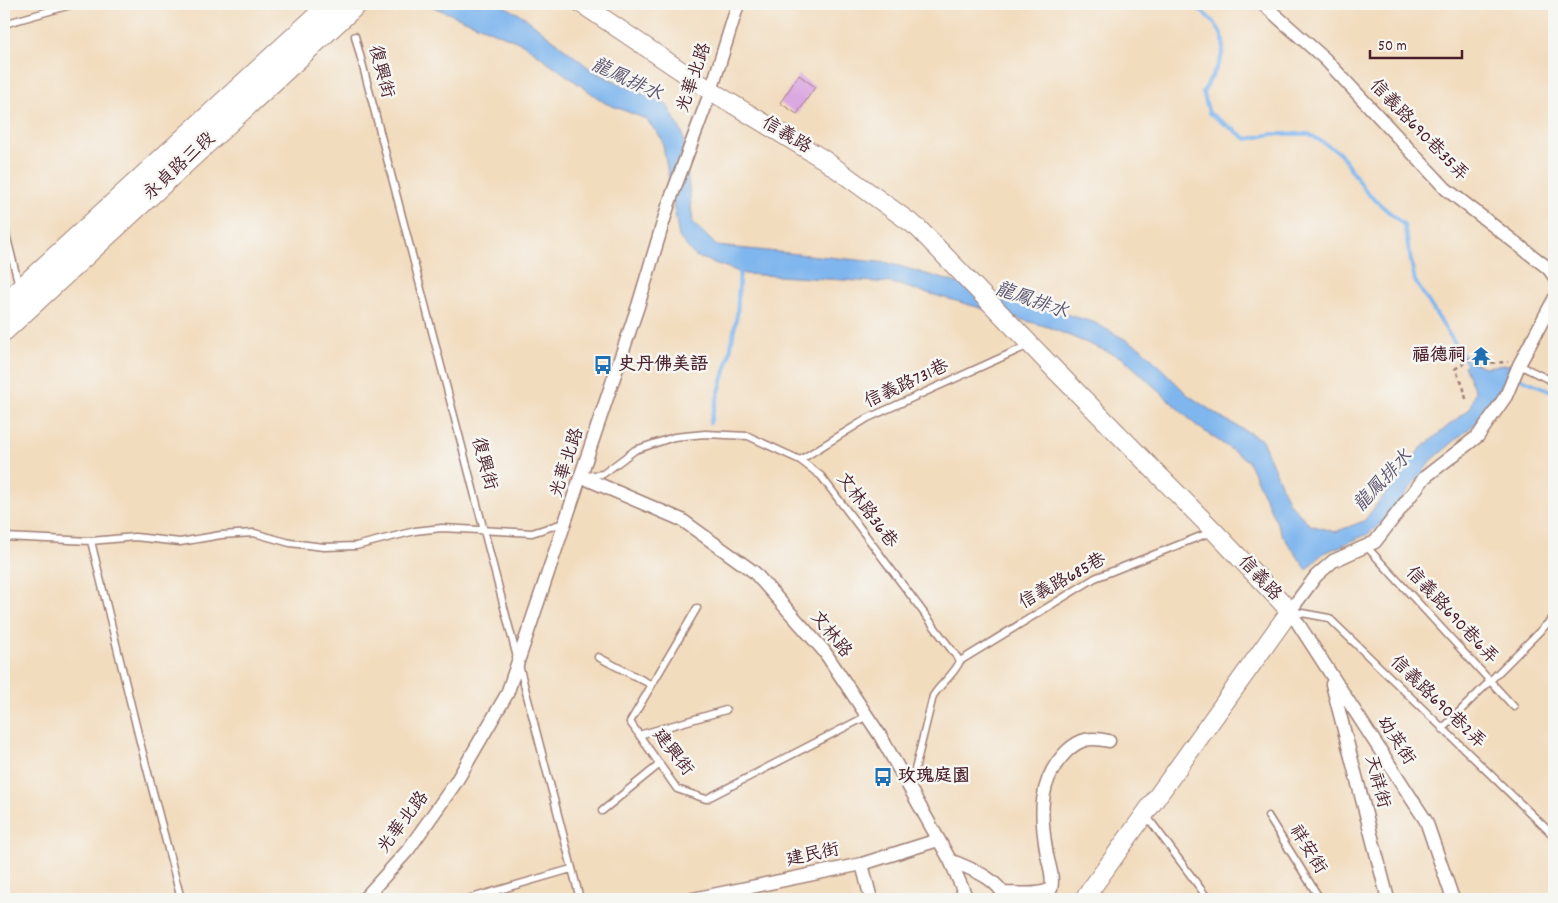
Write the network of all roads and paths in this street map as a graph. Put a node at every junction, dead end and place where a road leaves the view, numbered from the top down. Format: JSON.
{"nodes":[{"id":1,"x":74,"y":4,"type":"edge"},
{"id":2,"x":330,"y":4,"type":"edge"},
{"id":3,"x":357,"y":4,"type":"edge"},
{"id":4,"x":582,"y":4,"type":"edge"},
{"id":5,"x":738,"y":4,"type":"edge"},
{"id":6,"x":1263,"y":4,"type":"edge"},
{"id":7,"x":4,"y":24,"type":"edge"},
{"id":8,"x":355,"y":36,"type":"dead end"},
{"id":9,"x":711,"y":91,"type":"junction"},
{"id":10,"x":4,"y":226,"type":"edge"},
{"id":11,"x":1554,"y":276,"type":"edge"},
{"id":12,"x":26,"y":297,"type":"junction"},
{"id":13,"x":1554,"y":299,"type":"edge"},
{"id":14,"x":4,"y":304,"type":"edge"},
{"id":15,"x":4,"y":331,"type":"edge"},
{"id":16,"x":1030,"y":345,"type":"junction"},
{"id":17,"x":1516,"y":372,"type":"junction"},
{"id":18,"x":1554,"y":382,"type":"edge"},
{"id":19,"x":1466,"y":399,"type":"dead end"},
{"id":20,"x":800,"y":460,"type":"junction"},
{"id":21,"x":582,"y":477,"type":"junction"},
{"id":22,"x":567,"y":521,"type":"junction"},
{"id":23,"x":1214,"y":531,"type":"junction"},
{"id":24,"x":486,"y":532,"type":"junction"},
{"id":25,"x":4,"y":537,"type":"edge"},
{"id":26,"x":91,"y":541,"type":"junction"},
{"id":27,"x":1366,"y":546,"type":"junction"},
{"id":28,"x":696,"y":608,"type":"dead end"},
{"id":29,"x":1290,"y":611,"type":"junction"},
{"id":30,"x":1554,"y":617,"type":"edge"},
{"id":31,"x":598,"y":657,"type":"dead end"},
{"id":32,"x":518,"y":661,"type":"junction"},
{"id":33,"x":960,"y":661,"type":"junction"},
{"id":34,"x":1330,"y":674,"type":"junction"},
{"id":35,"x":1490,"y":682,"type":"junction"},
{"id":36,"x":652,"y":685,"type":"junction"},
{"id":37,"x":1514,"y":707,"type":"dead end"},
{"id":38,"x":726,"y":710,"type":"dead end"},
{"id":39,"x":867,"y":716,"type":"junction"},
{"id":40,"x":1442,"y":729,"type":"junction"},
{"id":41,"x":639,"y":735,"type":"junction"},
{"id":42,"x":1108,"y":741,"type":"dead end"},
{"id":43,"x":660,"y":764,"type":"junction"},
{"id":44,"x":911,"y":786,"type":"junction"},
{"id":45,"x":602,"y":811,"type":"dead end"},
{"id":46,"x":1145,"y":814,"type":"junction"},
{"id":47,"x":1268,"y":816,"type":"dead end"},
{"id":48,"x":1554,"y":836,"type":"edge"},
{"id":49,"x":938,"y":840,"type":"junction"},
{"id":50,"x":950,"y":860,"type":"junction"},
{"id":51,"x":862,"y":864,"type":"junction"},
{"id":52,"x":571,"y":869,"type":"junction"},
{"id":53,"x":1005,"y":896,"type":"edge"},
{"id":54,"x":1206,"y":896,"type":"dead end"},
{"id":55,"x":181,"y":899,"type":"edge"},
{"id":56,"x":364,"y":899,"type":"edge"},
{"id":57,"x":468,"y":899,"type":"edge"},
{"id":58,"x":580,"y":899,"type":"edge"},
{"id":59,"x":693,"y":899,"type":"edge"},
{"id":60,"x":871,"y":899,"type":"edge"},
{"id":61,"x":967,"y":899,"type":"edge"},
{"id":62,"x":1084,"y":899,"type":"edge"},
{"id":63,"x":1320,"y":899,"type":"edge"},
{"id":64,"x":1388,"y":899,"type":"edge"},
{"id":65,"x":1453,"y":899,"type":"edge"}],
"edges":[{"from":1,"to":7,"type":"lane"},
{"from":2,"to":12,"type":"main road","name":"永貞路三段"},
{"from":3,"to":12,"type":"main road","name":"永貞路三段"},
{"from":4,"to":9,"type":"street","name":"信義路"},
{"from":5,"to":9,"type":"street","name":"光華北路"},
{"from":6,"to":11,"type":"street","name":"信義路690巷35弄"},
{"from":8,"to":24,"type":"lane","name":"復興街"},
{"from":9,"to":16,"type":"street","name":"信義路"},
{"from":9,"to":21,"type":"street","name":"光華北路"},
{"from":10,"to":12,"type":"lane"},
{"from":12,"to":14,"type":"main road","name":"永貞路三段"},
{"from":12,"to":15,"type":"main road","name":"永貞路三段"},
{"from":13,"to":17,"type":"street"},
{"from":16,"to":20,"type":"lane","name":"信義路731巷"},
{"from":16,"to":23,"type":"street","name":"信義路"},
{"from":17,"to":18,"type":"lane"},
{"from":17,"to":19,"type":"path"},
{"from":17,"to":27,"type":"street"},
{"from":20,"to":21,"type":"lane","name":"文林路36巷"},
{"from":20,"to":33,"type":"lane","name":"文林路36巷"},
{"from":21,"to":22,"type":"street","name":"光華北路"},
{"from":21,"to":39,"type":"street","name":"文林路"},
{"from":22,"to":24,"type":"lane"},
{"from":22,"to":32,"type":"street","name":"光華北路"},
{"from":23,"to":29,"type":"street","name":"信義路"},
{"from":23,"to":33,"type":"lane","name":"信義路685巷"},
{"from":24,"to":26,"type":"lane"},
{"from":24,"to":32,"type":"lane","name":"復興街"},
{"from":25,"to":26,"type":"lane"},
{"from":26,"to":55,"type":"lane"},
{"from":27,"to":29,"type":"street"},
{"from":27,"to":35,"type":"lane","name":"信義路690巷6弄"},
{"from":28,"to":36,"type":"lane","name":"建興街"},
{"from":29,"to":34,"type":"street","name":"幼英街"},
{"from":29,"to":40,"type":"lane","name":"信義路690巷2弄"},
{"from":29,"to":46,"type":"street","name":"信義路"},
{"from":30,"to":35,"type":"lane"},
{"from":31,"to":36,"type":"lane"},
{"from":32,"to":52,"type":"lane","name":"復興街"},
{"from":32,"to":56,"type":"street","name":"光華北路"},
{"from":33,"to":44,"type":"lane"},
{"from":34,"to":64,"type":"street","name":"天祥街"},
{"from":34,"to":65,"type":"street","name":"幼英街"},
{"from":35,"to":37,"type":"lane","name":"信義路690巷6弄"},
{"from":35,"to":40,"type":"lane"},
{"from":36,"to":41,"type":"lane","name":"建興街"},
{"from":38,"to":41,"type":"lane"},
{"from":39,"to":43,"type":"lane","name":"建興街"},
{"from":39,"to":44,"type":"street","name":"文林路"},
{"from":40,"to":48,"type":"lane","name":"信義路690巷2弄"},
{"from":41,"to":43,"type":"lane","name":"建興街"},
{"from":42,"to":53,"type":"street"},
{"from":43,"to":45,"type":"lane"},
{"from":44,"to":49,"type":"street","name":"文林路"},
{"from":46,"to":54,"type":"lane"},
{"from":46,"to":62,"type":"street","name":"信義路"},
{"from":47,"to":63,"type":"lane","name":"祥安街"},
{"from":49,"to":50,"type":"street","name":"文林路"},
{"from":49,"to":51,"type":"street","name":"建民街"},
{"from":50,"to":53,"type":"street"},
{"from":50,"to":61,"type":"street","name":"文林路"},
{"from":51,"to":59,"type":"street","name":"建民街"},
{"from":51,"to":60,"type":"street"},
{"from":52,"to":57,"type":"lane"},
{"from":52,"to":58,"type":"lane","name":"復興街"}]}
